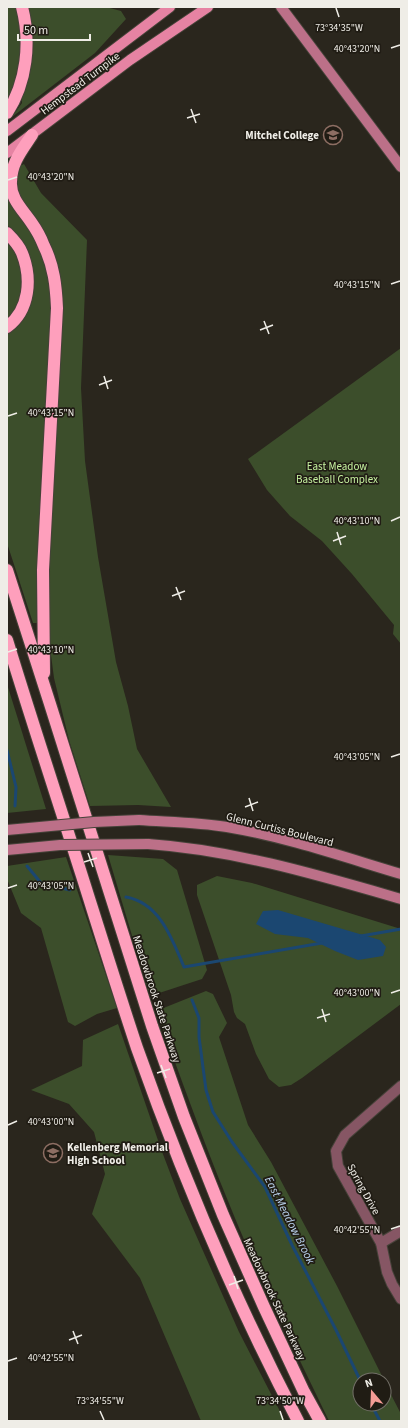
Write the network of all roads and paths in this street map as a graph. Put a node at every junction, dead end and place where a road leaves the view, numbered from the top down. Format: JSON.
{"nodes":[{"id":1,"x":22,"y":7,"type":"edge"},
{"id":2,"x":170,"y":7,"type":"edge"},
{"id":3,"x":208,"y":7,"type":"edge"},
{"id":4,"x":281,"y":7,"type":"edge"},
{"id":5,"x":7,"y":113,"type":"edge"},
{"id":6,"x":7,"y":130,"type":"edge"},
{"id":7,"x":32,"y":135,"type":"junction"},
{"id":8,"x":7,"y":153,"type":"edge"},
{"id":9,"x":401,"y":167,"type":"edge"},
{"id":10,"x":7,"y":233,"type":"edge"},
{"id":11,"x":7,"y":327,"type":"edge"},
{"id":12,"x":7,"y":570,"type":"edge"},
{"id":13,"x":7,"y":640,"type":"edge"},
{"id":14,"x":7,"y":666,"type":"edge"},
{"id":15,"x":44,"y":684,"type":"junction"},
{"id":16,"x":23,"y":692,"type":"junction"},
{"id":17,"x":7,"y":830,"type":"edge"},
{"id":18,"x":7,"y":850,"type":"edge"},
{"id":19,"x":401,"y":874,"type":"edge"},
{"id":20,"x":401,"y":899,"type":"edge"},
{"id":21,"x":401,"y":1086,"type":"edge"},
{"id":22,"x":401,"y":1231,"type":"edge"},
{"id":23,"x":381,"y":1243,"type":"junction"},
{"id":24,"x":401,"y":1300,"type":"edge"},
{"id":25,"x":298,"y":1421,"type":"edge"},
{"id":26,"x":320,"y":1421,"type":"edge"}],
"edges":[{"from":1,"to":5,"type":"highway"},
{"from":2,"to":6,"type":"main road","name":"Hempstead Turnpike"},
{"from":3,"to":7,"type":"main road","name":"Hempstead Turnpike"},
{"from":4,"to":9,"type":"main road"},
{"from":7,"to":8,"type":"main road","name":"Hempstead Turnpike"},
{"from":7,"to":15,"type":"highway"},
{"from":10,"to":11,"type":"highway"},
{"from":12,"to":15,"type":"highway","name":"Meadowbrook State Parkway"},
{"from":13,"to":16,"type":"highway"},
{"from":14,"to":16,"type":"highway"},
{"from":15,"to":26,"type":"highway","name":"Meadowbrook State Parkway"},
{"from":16,"to":25,"type":"highway"},
{"from":17,"to":19,"type":"main road","name":"Glenn Curtiss Boulevard","bridge":true},
{"from":18,"to":20,"type":"main road","bridge":true},
{"from":21,"to":23,"type":"street","name":"Spring Drive"},
{"from":22,"to":23,"type":"street"},
{"from":23,"to":24,"type":"street","name":"Spring Drive"}]}
